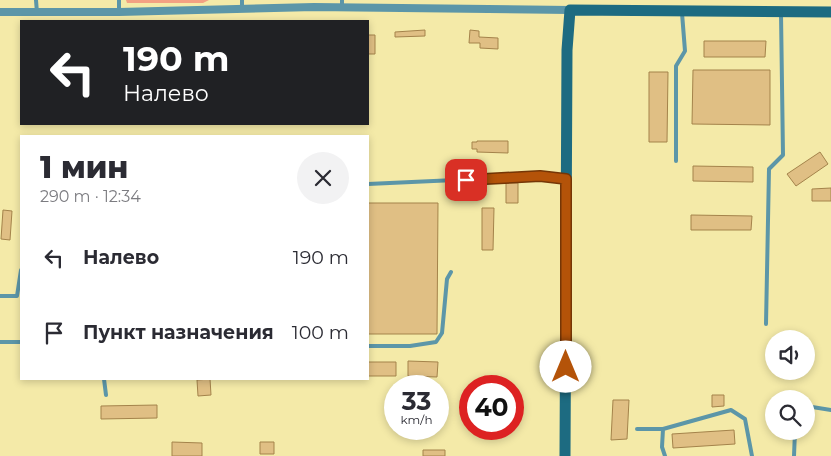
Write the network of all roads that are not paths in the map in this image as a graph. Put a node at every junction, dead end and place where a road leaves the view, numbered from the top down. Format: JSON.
{"nodes":[{"id":1,"x":36,"y":0,"type":"edge"},
{"id":2,"x":119,"y":0,"type":"edge"},
{"id":3,"x":242,"y":4,"type":"edge"},
{"id":4,"x":314,"y":4,"type":"edge"},
{"id":5,"x":342,"y":4,"type":"edge"},
{"id":6,"x":570,"y":10,"type":"junction"},
{"id":7,"x":682,"y":11,"type":"junction"},
{"id":8,"x":0,"y":12,"type":"edge"},
{"id":9,"x":119,"y":12,"type":"junction"},
{"id":10,"x":781,"y":12,"type":"junction"},
{"id":11,"x":831,"y":12,"type":"edge"},
{"id":12,"x":37,"y":13,"type":"junction"},
{"id":13,"x":676,"y":161,"type":"dead end"},
{"id":14,"x":566,"y":179,"type":"junction"},
{"id":15,"x":369,"y":184,"type":"edge"},
{"id":16,"x":20,"y":270,"type":"edge"},
{"id":17,"x":451,"y":272,"type":"dead end"},
{"id":18,"x":0,"y":296,"type":"edge"},
{"id":19,"x":766,"y":324,"type":"dead end"},
{"id":20,"x":0,"y":342,"type":"edge"},
{"id":21,"x":20,"y":342,"type":"edge"},
{"id":22,"x":369,"y":346,"type":"edge"},
{"id":23,"x":104,"y":380,"type":"edge"},
{"id":24,"x":106,"y":396,"type":"dead end"},
{"id":25,"x":815,"y":407,"type":"edge"},
{"id":26,"x":831,"y":410,"type":"edge"},
{"id":27,"x":637,"y":429,"type":"dead end"},
{"id":28,"x":663,"y":429,"type":"junction"},
{"id":29,"x":795,"y":440,"type":"edge"},
{"id":30,"x":565,"y":456,"type":"edge"},
{"id":31,"x":665,"y":456,"type":"edge"},
{"id":32,"x":752,"y":456,"type":"edge"},
{"id":33,"x":794,"y":456,"type":"edge"}],
"edges":[{"from":1,"to":12,"type":"lane"},
{"from":2,"to":9,"type":"lane"},
{"from":3,"to":4,"type":"street"},
{"from":3,"to":9,"type":"street"},
{"from":4,"to":5,"type":"street"},
{"from":5,"to":6,"type":"street"},
{"from":6,"to":7,"type":"street"},
{"from":6,"to":14,"type":"street"},
{"from":7,"to":10,"type":"street"},
{"from":7,"to":13,"type":"lane"},
{"from":8,"to":12,"type":"street"},
{"from":9,"to":12,"type":"street"},
{"from":10,"to":11,"type":"street"},
{"from":10,"to":19,"type":"lane"},
{"from":14,"to":15,"type":"lane"},
{"from":14,"to":30,"type":"street"},
{"from":16,"to":18,"type":"lane"},
{"from":17,"to":22,"type":"lane"},
{"from":20,"to":21,"type":"lane"},
{"from":23,"to":24,"type":"lane"},
{"from":25,"to":26,"type":"lane"},
{"from":27,"to":28,"type":"lane"},
{"from":28,"to":31,"type":"lane"},
{"from":28,"to":32,"type":"lane"},
{"from":29,"to":33,"type":"lane"}]}
